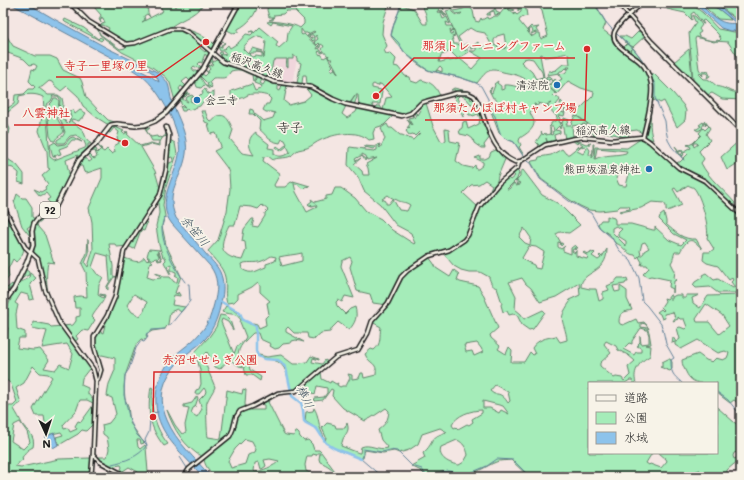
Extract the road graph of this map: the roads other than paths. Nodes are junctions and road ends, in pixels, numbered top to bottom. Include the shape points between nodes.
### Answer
1 (70, 3) edge
2 (238, 3) edge
3 (618, 3) edge
4 (642, 3) edge
5 (629, 15) junction
6 (212, 53) junction
7 (166, 127) dead end
8 (741, 130) edge
9 (643, 137) junction
10 (519, 162) junction
11 (3, 206) edge
12 (741, 215) edge
13 (31, 252) junction
14 (3, 304) edge
15 (96, 381) junction
16 (93, 454) junction
17 (91, 477) edge
18 (128, 477) edge
19 (184, 477) edge

1 - 6 street, 稲沢高久線 via 88,21 126,44 178,28
2 - 6 main road, 72
3 - 5 street
4 - 5 street
5 - 8 street via 652,42
5 - 9 street via 615,29 614,37 619,45 642,63 651,81 652,92
6 - 10 street, 稲沢高久線 via 223,62 274,82 308,86 341,102 398,115 409,114 430,100 468,93 478,102 497,147 510,159
6 - 13 main road, 72 via 203,69 162,116 142,125 116,124 108,127 78,162 54,206 34,223
7 - 15 street via 169,135 166,170 160,195 123,252 116,292 107,316 94,337 101,370
9 - 10 street, 稲沢高久線 via 612,140 583,137 571,139 542,146
9 - 12 street, 稲沢高久線 via 679,168 705,181
10 - 19 street via 519,166 499,183 479,207 464,240 449,250 429,256 401,277 388,303 372,321 358,350 336,357 296,391 278,393 240,411 230,436 189,468
11 - 13 street via 25,247
13 - 14 main road, 72 via 14,289
13 - 15 street via 38,259 44,290 59,322 91,366
15 - 16 street
16 - 17 street
16 - 18 street via 100,462

